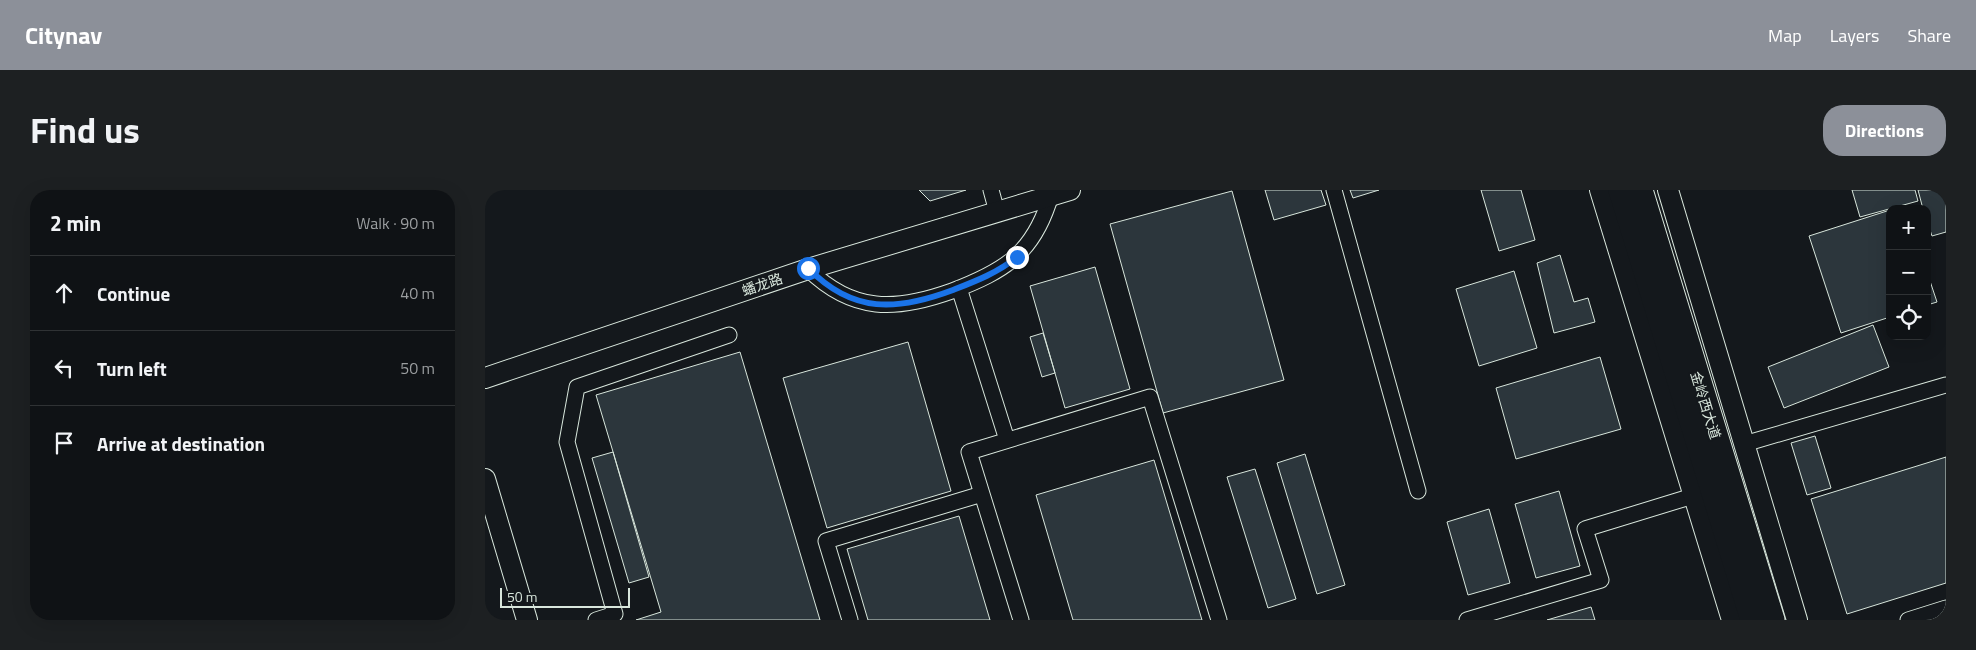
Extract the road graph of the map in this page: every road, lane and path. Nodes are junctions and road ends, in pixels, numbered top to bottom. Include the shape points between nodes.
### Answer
1 (991, 190) edge
2 (1070, 190) edge
3 (1334, 190) edge
4 (1600, 190) edge
5 (1621, 190) edge
6 (1640, 190) edge
7 (1668, 190) edge
8 (1051, 196) junction
9 (997, 212) junction
10 (808, 268) junction
11 (959, 288) junction
12 (729, 335) dead end
13 (485, 378) edge
14 (1946, 385) edge
15 (1007, 440) junction
16 (1744, 444) junction
17 (485, 479) edge
18 (1419, 491) dead end
19 (982, 494) junction
20 (1693, 496) junction
21 (1940, 613) edge
22 (527, 620) edge
23 (596, 620) edge
24 (850, 620) edge
25 (1021, 620) edge
26 (1219, 620) edge
27 (1467, 620) edge
28 (1731, 620) edge
29 (1753, 620) edge
30 (1772, 620) edge
31 (1797, 620) edge
32 (1908, 620) edge

1 - 9 street
2 - 8 street, 蟠龙路
3 - 18 street
4 - 20 street
5 - 29 main road, 金岭西大道
6 - 30 main road, 金岭西大道
7 - 16 street
8 - 9 street, 蟠龙路
8 - 11 street via 1039,229 1017,257 990,276
9 - 10 street, 蟠龙路
10 - 11 street via 844,296 873,305 919,302
10 - 13 street, 蟠龙路
11 - 15 street
12 - 23 street via 577,387 567,442 615,614
14 - 16 street
15 - 19 street via 969,452
15 - 26 street via 1150,397
16 - 31 street
17 - 22 street
19 - 24 street via 826,542
19 - 25 street
20 - 27 street via 1585,529 1601,580
20 - 28 street
21 - 32 street

